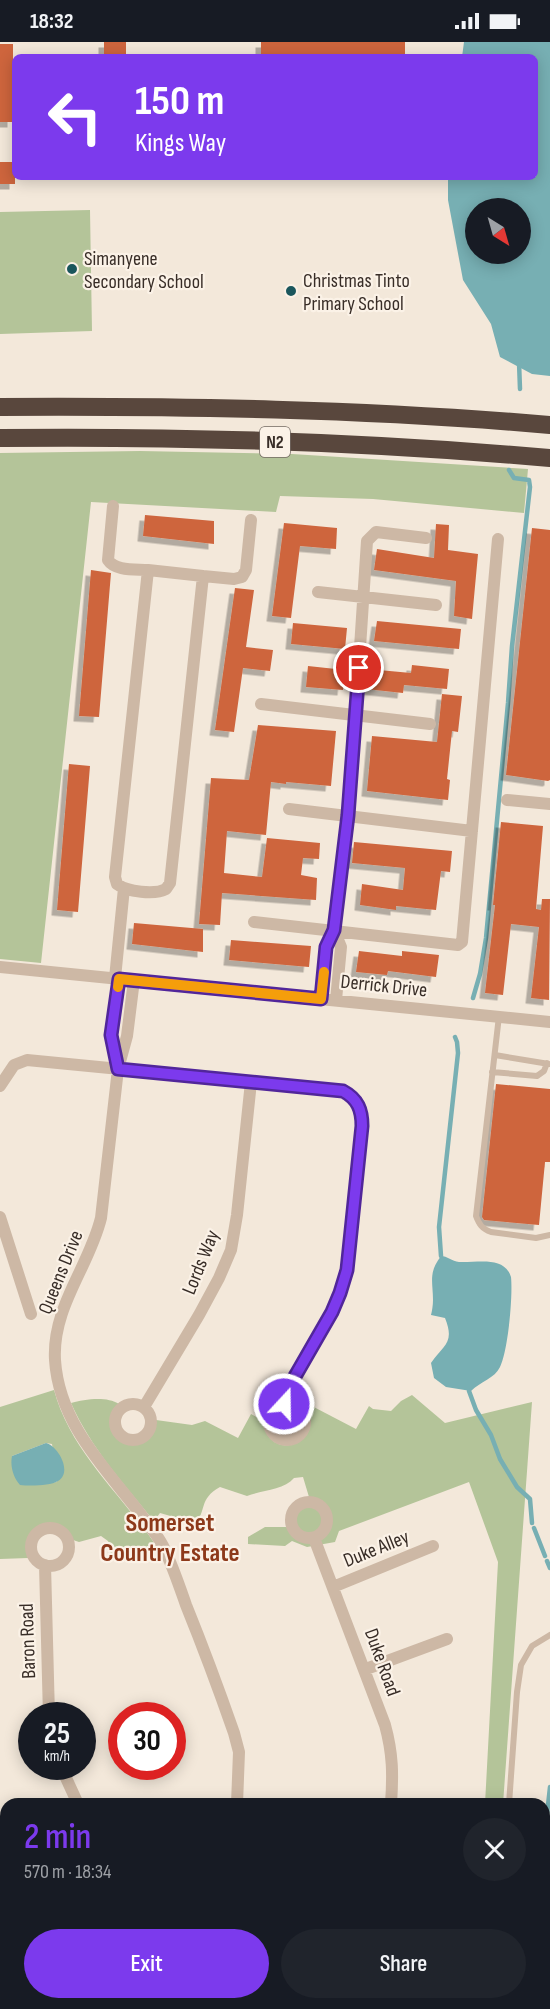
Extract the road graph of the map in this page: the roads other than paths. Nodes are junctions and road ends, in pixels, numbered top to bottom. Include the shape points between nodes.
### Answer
1 (0, 407) edge
2 (550, 425) edge
3 (0, 438) edge
4 (550, 458) edge
5 (113, 506) dead end
6 (251, 520) dead end
7 (426, 538) dead end
8 (498, 538) dead end
9 (148, 570) junction
10 (203, 576) junction
11 (318, 592) dead end
12 (362, 598) junction
13 (436, 605) dead end
14 (261, 704) dead end
15 (357, 716) junction
16 (430, 724) dead end
17 (507, 800) dead end
18 (550, 804) edge
19 (289, 809) dead end
20 (348, 815) junction
21 (472, 831) junction
22 (124, 888) junction
23 (254, 922) dead end
24 (334, 930) junction
25 (0, 967) edge
26 (117, 978) junction
27 (134, 980) junction
28 (321, 999) junction
29 (336, 1000) junction
30 (499, 1016) junction
31 (550, 1022) edge
32 (495, 1055) junction
33 (548, 1063) edge
34 (118, 1069) junction
35 (492, 1072) junction
36 (251, 1082) junction
37 (0, 1086) edge
38 (0, 1217) edge
39 (550, 1235) edge
40 (31, 1314) dead end
41 (284, 1404) dead end
42 (144, 1407) dead end
43 (314, 1538) dead end
44 (433, 1546) dead end
45 (45, 1565) dead end
46 (333, 1587) junction
47 (550, 1635) edge
48 (447, 1639) dead end
49 (366, 1669) junction
50 (49, 1702) edge
51 (67, 1780) edge
52 (75, 1798) edge
53 (237, 1798) edge
54 (391, 1798) edge
55 (509, 1798) edge

1 - 2 highway, N2 via 250,409
3 - 4 highway, N2 via 205,439 460,450
5 - 9 street via 107,556 110,564
6 - 10 street via 242,577
7 - 12 street via 376,532 369,536
8 - 21 street
9 - 10 street
9 - 22 street via 115,877
10 - 22 street via 170,883 162,892
11 - 12 street
12 - 13 street
12 - 15 street
14 - 15 street
15 - 16 street
15 - 20 street
17 - 18 street
19 - 20 street
20 - 21 street
20 - 24 street
21 - 24 street via 460,944
22 - 26 street, Queens Drive
23 - 24 street
24 - 28 street via 326,947
24 - 29 street via 341,947
25 - 26 street, Derrick Drive
26 - 27 street, Derrick Drive
26 - 34 street, Queens Drive via 111,1035
27 - 28 street, Derrick Drive
27 - 34 street, Queens Drive via 127,1036
28 - 29 street, Derrick Drive
29 - 30 street, Derrick Drive
30 - 31 street, Derrick Drive
30 - 32 lane
32 - 33 lane
32 - 35 lane
33 - 35 lane via 537,1076
34 - 36 street
34 - 37 street via 27,1060 14,1065
34 - 53 street, Queens Drive via 101,1218 61,1314 55,1360 61,1392 77,1432 153,1531 168,1558 234,1733 239,1761
35 - 39 lane via 478,1223 491,1232 536,1238
36 - 41 street via 343,1091 359,1106 362,1126 347,1270 332,1312 286,1392
36 - 42 street, Lords Way via 231,1250 199,1315
38 - 40 street
43 - 46 street, Duke Road
44 - 46 street, Duke Alley
45 - 50 street, Baron Road
46 - 49 street, Duke Road
47 - 55 lane via 532,1646 521,1665
48 - 49 street
49 - 54 street, Duke Road via 392,1751
51 - 52 street

